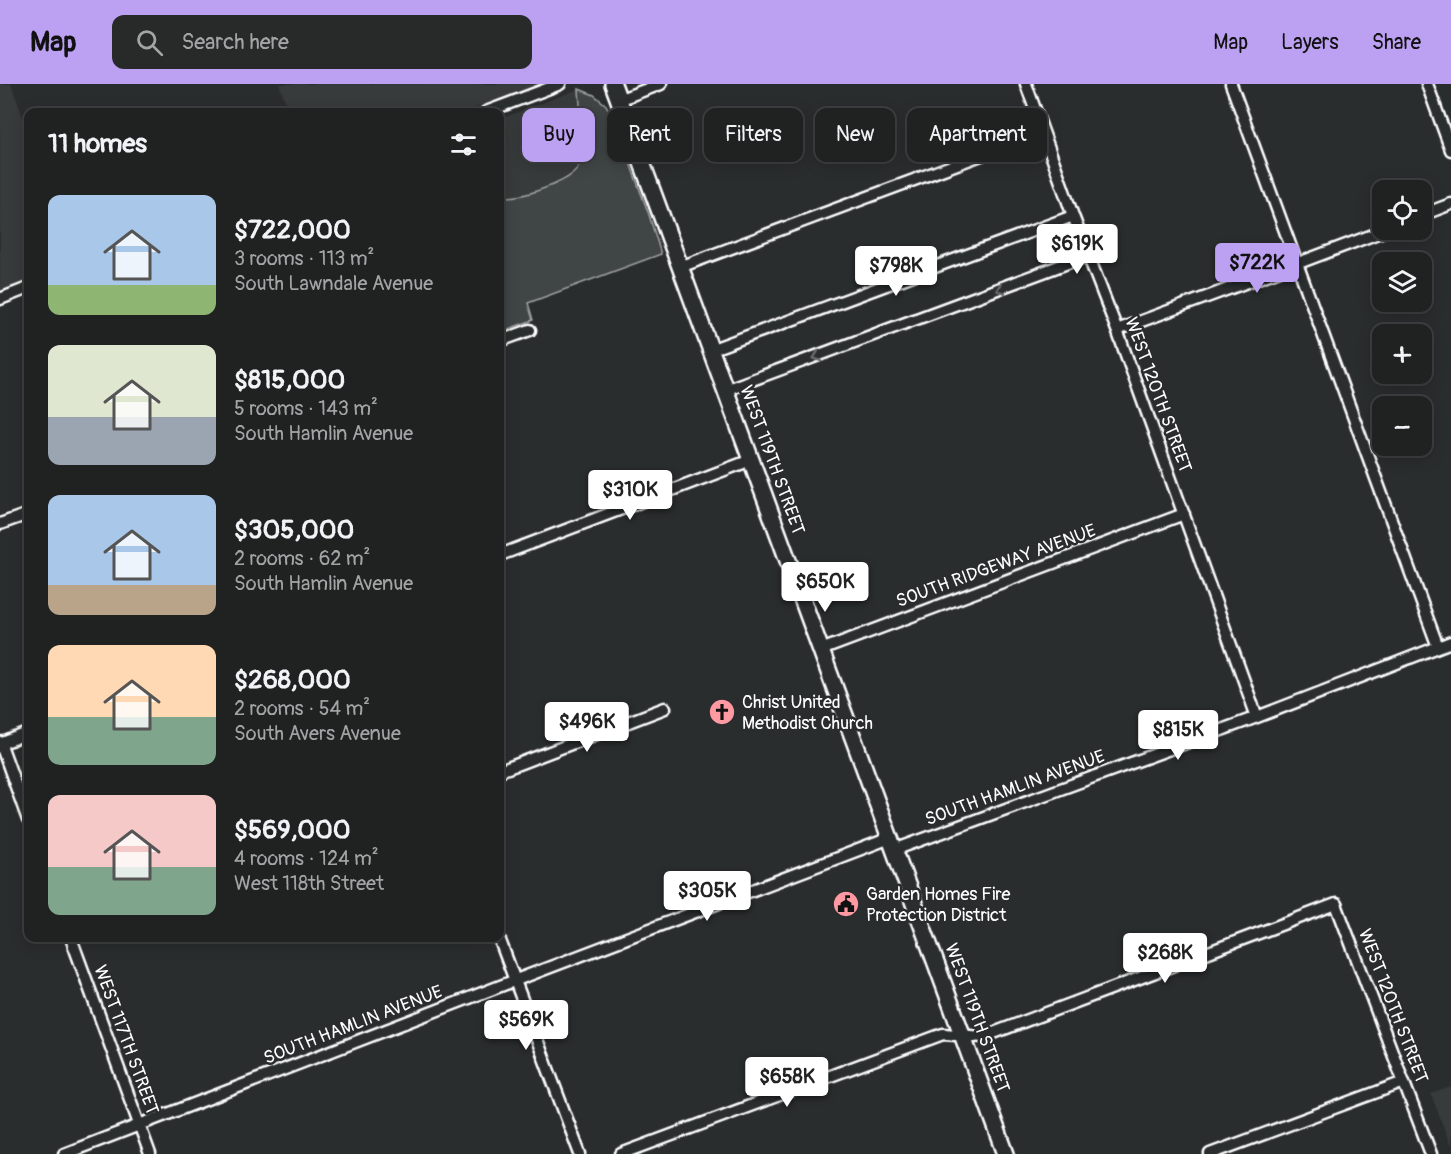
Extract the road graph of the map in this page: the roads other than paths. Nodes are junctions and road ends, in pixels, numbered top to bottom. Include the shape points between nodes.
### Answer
1 (560, 84) edge
2 (613, 84) edge
3 (661, 84) edge
4 (1026, 84) edge
5 (1231, 84) edge
6 (1427, 84) edge
7 (618, 100) junction
8 (497, 108) edge
9 (1034, 108) edge
10 (1047, 143) edge
11 (1451, 150) edge
12 (962, 162) edge
13 (1451, 204) edge
14 (1432, 211) edge
15 (1073, 216) junction
16 (1372, 235) edge
17 (1089, 255) junction
18 (1297, 264) junction
19 (680, 267) junction
20 (24, 289) edge
21 (0, 298) edge
22 (530, 330) dead end
23 (1117, 330) junction
24 (504, 340) edge
25 (710, 350) junction
26 (725, 390) junction
27 (751, 460) junction
28 (1184, 514) junction
29 (24, 515) edge
30 (0, 524) edge
31 (504, 553) edge
32 (1451, 642) edge
33 (1438, 647) junction
34 (821, 650) junction
35 (665, 708) dead end
36 (1257, 717) junction
37 (24, 735) edge
38 (0, 744) edge
39 (504, 769) edge
40 (24, 809) edge
41 (892, 844) junction
42 (72, 942) edge
43 (501, 942) edge
44 (515, 980) junction
45 (963, 1035) junction
46 (1404, 1082) junction
47 (140, 1125) junction
48 (64, 1154) edge
49 (150, 1154) edge
50 (580, 1154) edge
51 (621, 1154) edge
52 (1006, 1154) edge
53 (1210, 1154) edge
54 (1431, 1154) edge

1 - 8 street
2 - 7 street, WEST 119TH STREET
3 - 7 street
4 - 9 street, WEST 120TH STREET
5 - 18 street
6 - 11 street
7 - 19 street, WEST 119TH STREET
10 - 15 street, WEST 120TH STREET
12 - 19 street
13 - 14 street
15 - 17 street, WEST 120TH STREET
15 - 25 street
16 - 18 street
17 - 23 street, WEST 120TH STREET
17 -> 26 street
18 - 23 street
18 - 33 street
19 - 25 street, WEST 119TH STREET
20 - 21 street
22 - 24 street
23 - 28 street, WEST 120TH STREET
25 - 26 street, WEST 119TH STREET
26 - 27 street, WEST 119TH STREET
27 - 31 street
27 - 34 street, WEST 119TH STREET
28 - 34 street, SOUTH RIDGEWAY AVENUE
28 - 36 street, WEST 120TH STREET
29 - 30 street
32 - 33 street, SOUTH HAMLIN AVENUE
33 - 36 street, SOUTH HAMLIN AVENUE
34 - 41 street, WEST 119TH STREET
35 - 39 street
36 - 41 street, SOUTH HAMLIN AVENUE
37 - 38 street
38 - 40 street
41 - 44 street, SOUTH HAMLIN AVENUE
41 - 45 street, WEST 119TH STREET
42 - 47 street, WEST 117TH STREET
43 - 44 street
44 - 47 street, SOUTH HAMLIN AVENUE
44 - 50 street
45 - 46 street, WEST 120TH STREET via 983,1037 1336,904
45 - 51 street via 943,1034
45 - 52 street, WEST 119TH STREET
46 - 53 street
46 - 54 street, WEST 120TH STREET
47 - 48 street, SOUTH HAMLIN AVENUE
47 - 49 street, WEST 117TH STREET

